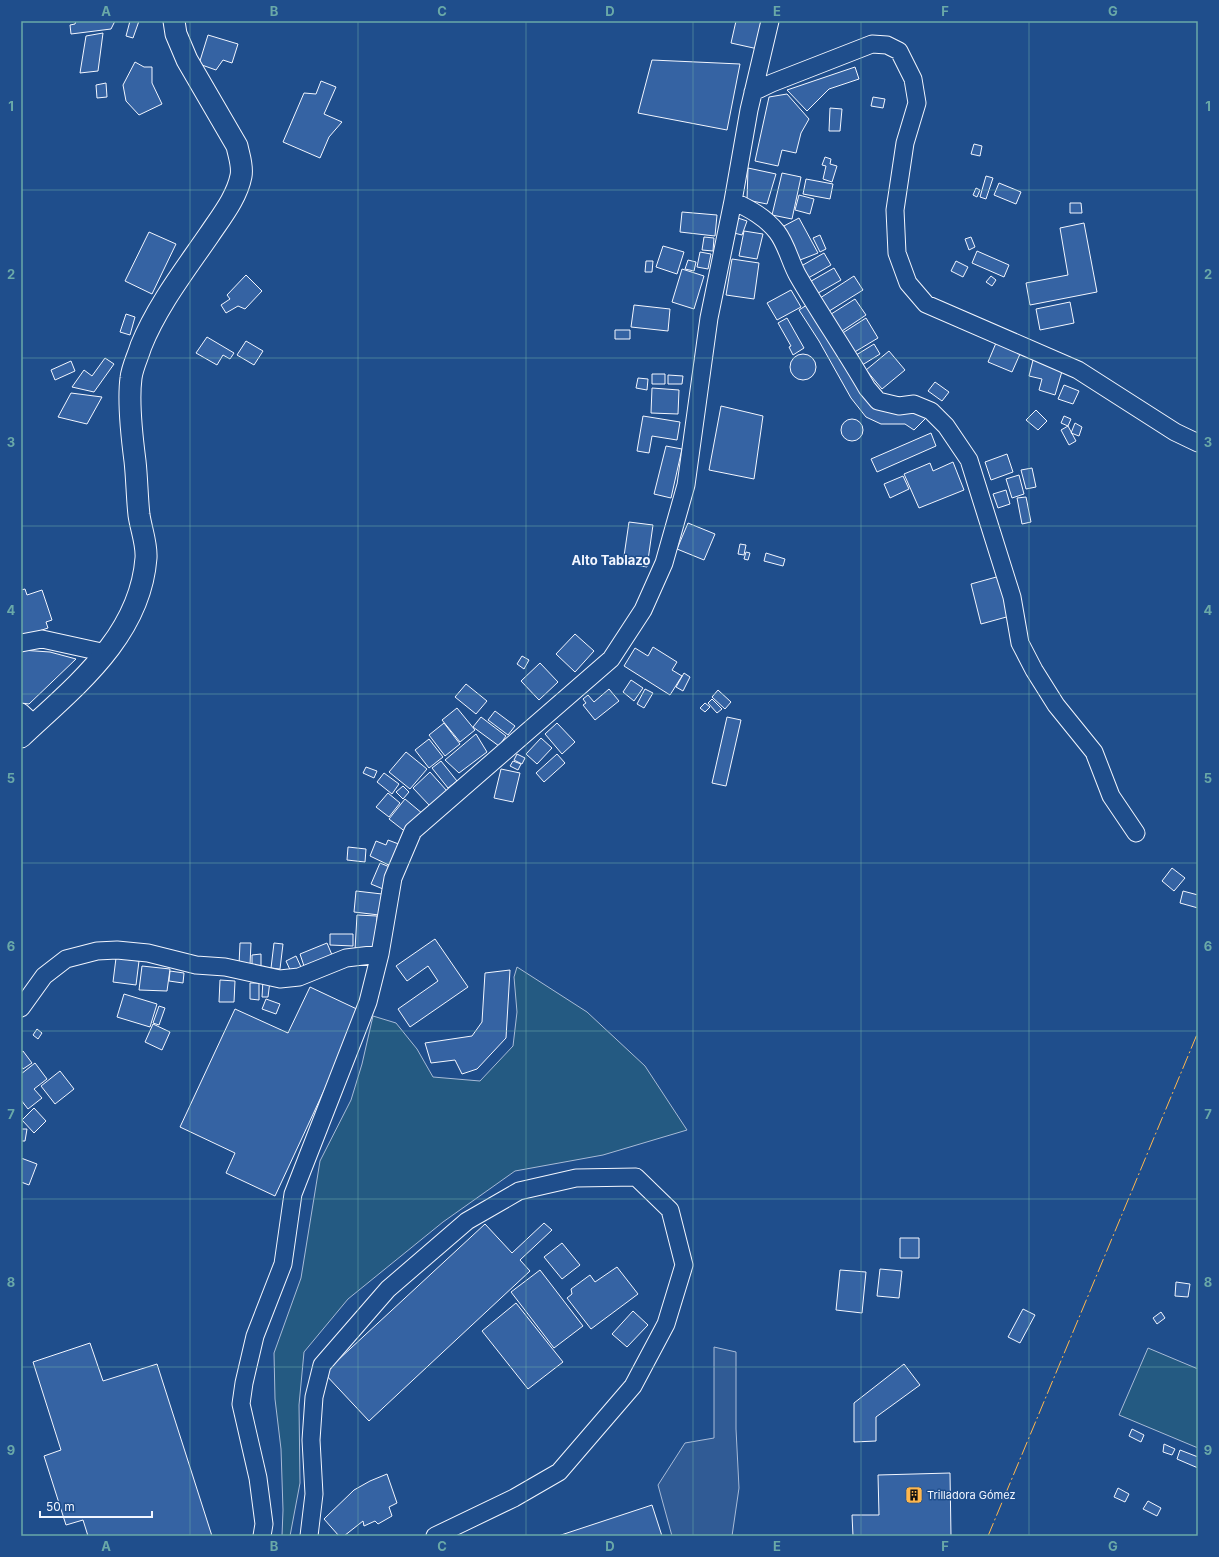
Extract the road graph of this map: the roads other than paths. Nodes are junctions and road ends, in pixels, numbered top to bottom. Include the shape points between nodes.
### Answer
1 (174, 21) edge
2 (770, 21) edge
3 (753, 92) junction
4 (733, 200) junction
5 (1198, 443) edge
6 (21, 643) edge
7 (106, 653) junction
8 (25, 724) edge
9 (1136, 833) dead end
10 (380, 954) junction
11 (21, 1008) edge
12 (262, 1536) edge
13 (308, 1536) edge
14 (435, 1536) edge

1 - 7 main road via 176,34 187,60 237,146 241,176 228,207 160,308 142,345 131,377 133,445 139,514 146,556 137,600 127,624
2 - 3 street
3 - 4 street
3 - 5 street via 872,44 887,45 899,51 913,79 917,103 905,143 895,210 897,253 908,283 926,304 1078,370 1175,432
4 - 9 street via 766,219 778,232 797,274 867,388 878,401 899,406 914,404 931,411 946,426 969,460 1012,597 1020,643 1056,705 1094,752 1111,796
4 - 10 street via 709,318 686,485 664,564 646,603 611,659 413,831 393,878
6 - 7 street via 42,638
7 - 8 main road via 81,680
10 - 11 street via 346,958 299,977 280,979 225,967 196,965 148,952 97,951 66,959 44,976
10 - 12 street via 368,1002 293,1194 283,1264 255,1336 244,1383 241,1404 258,1478 264,1524
13 - 14 street via 314,1494 311,1440 314,1397 322,1365 388,1289 467,1221 518,1191 576,1178 636,1177 670,1210 684,1265 666,1324 633,1386 559,1472 514,1498

